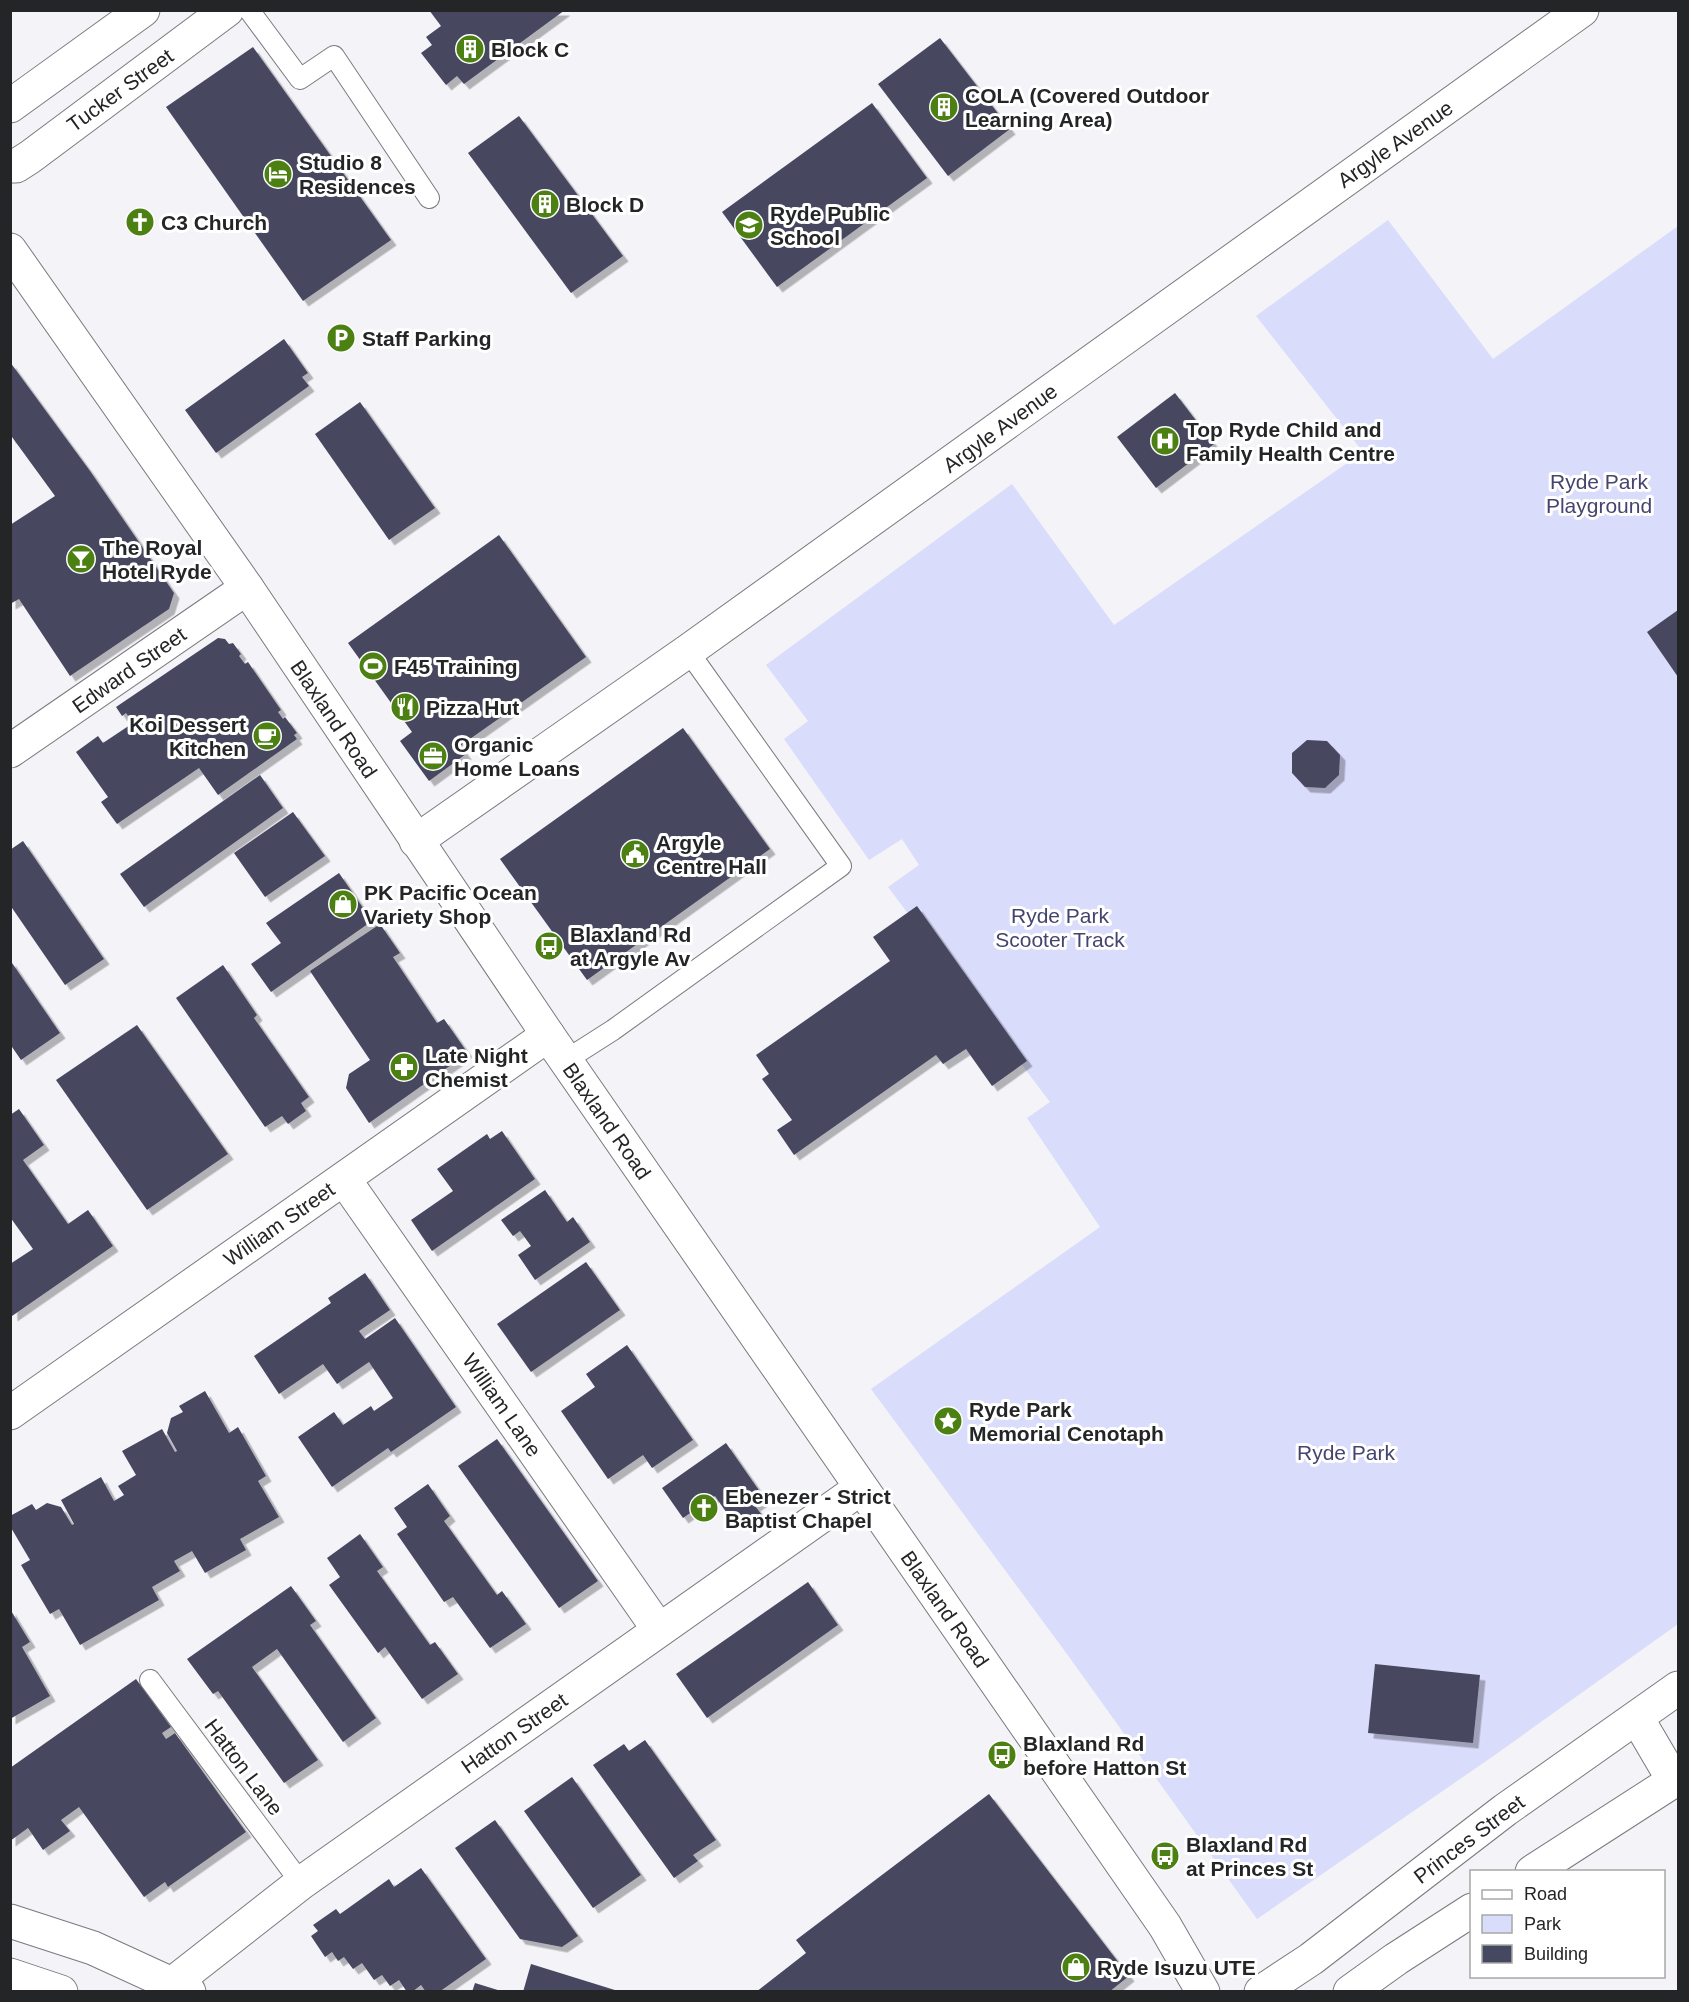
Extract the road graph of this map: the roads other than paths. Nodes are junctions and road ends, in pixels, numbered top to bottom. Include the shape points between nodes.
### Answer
1 (143, 10) edge
2 (227, 10) edge
3 (249, 10) edge
4 (1582, 10) edge
5 (10, 106) edge
6 (10, 166) edge
7 (429, 198) dead end
8 (10, 250) edge
9 (247, 588) junction
10 (688, 651) junction
11 (10, 751) edge
12 (416, 841) junction
13 (557, 1048) junction
14 (344, 1179) junction
15 (10, 1413) edge
16 (861, 1488) junction
17 (659, 1630) junction
18 (150, 1680) dead end
19 (1678, 1688) edge
20 (1637, 1718) junction
21 (1676, 1779) edge
22 (1535, 1870) edge
23 (301, 1883) junction
24 (1470, 1911) edge
25 (10, 1921) edge
26 (10, 1975) edge
27 (180, 1988) edge
28 (61, 1992) edge
29 (1203, 1992) edge
30 (1260, 1992) edge
31 (1350, 1992) edge

1 - 5 main road
2 - 6 main road, Tucker Street via 30,156
3 - 7 lane via 300,79 334,57
4 - 10 main road, Argyle Avenue
8 - 9 main road, Blaxland Road
9 - 11 main road, Edward Street
9 - 12 main road, Blaxland Road
10 - 12 main road, Argyle Avenue
10 - 13 lane via 842,866 613,1030
12 - 13 main road, Blaxland Road
13 - 14 main road, William Street
13 - 16 main road, Blaxland Road
14 - 15 main road, William Street
14 - 17 main road, William Lane
16 - 17 main road, Hatton Street
16 - 29 main road, Blaxland Road via 1166,1926
17 - 23 main road, Hatton Street
18 - 23 lane, Hatton Lane
19 - 20 main road, Princes Street
20 - 21 main road
20 - 30 main road, Princes Street via 1505,1810 1311,1959
21 - 22 main road
23 - 27 main road, Hatton Street
24 - 31 main road
25 - 27 main road via 93,1948
26 - 28 main road

